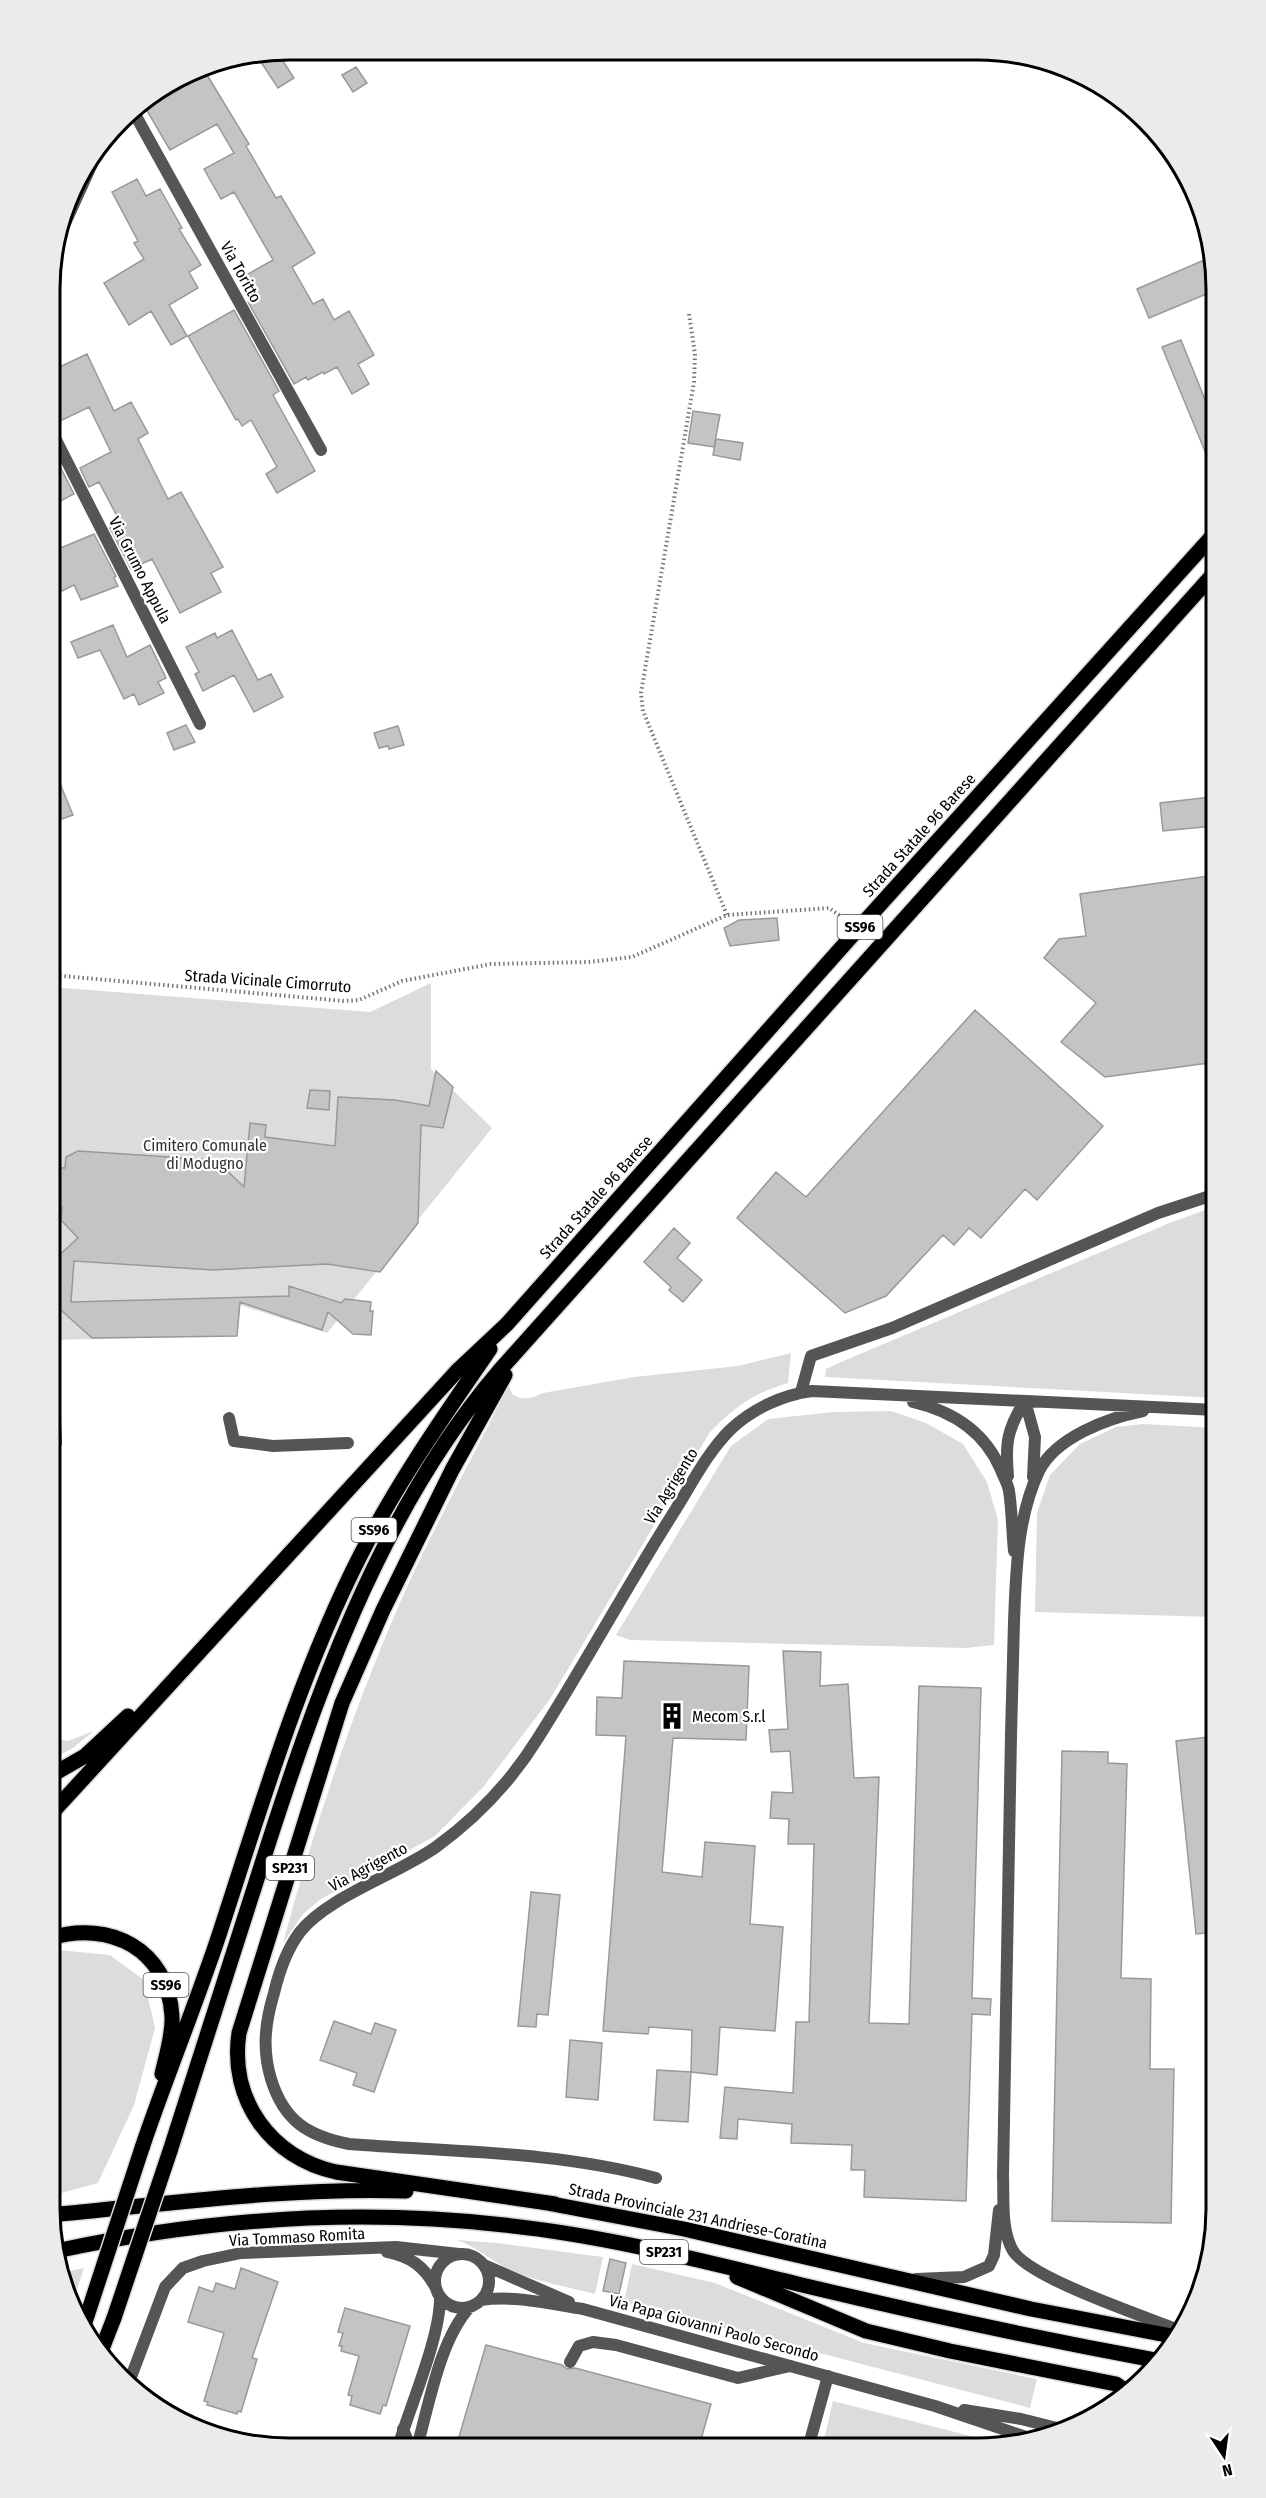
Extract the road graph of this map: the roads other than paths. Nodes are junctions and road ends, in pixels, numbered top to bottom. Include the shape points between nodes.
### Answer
1 (137, 118) edge
2 (60, 448) edge
3 (321, 450) dead end
4 (1206, 543) edge
5 (1206, 582) edge
6 (200, 724) dead end
7 (1206, 1197) edge
8 (507, 1324) junction
9 (529, 1340) junction
10 (801, 1392) junction
11 (879, 1395) junction
12 (1025, 1401) junction
13 (1161, 1407) junction
14 (1206, 1409) edge
15 (229, 1418) dead end
16 (348, 1443) dead end
17 (1009, 1489) junction
18 (1032, 1490) junction
19 (1016, 1567) junction
20 (218, 1632) junction
21 (60, 1771) edge
22 (60, 1804) edge
23 (60, 1936) edge
24 (151, 2121) junction
25 (1003, 2176) junction
26 (656, 2178) dead end
27 (168, 2204) junction
28 (555, 2204) junction
29 (60, 2214) edge
30 (60, 2223) edge
31 (377, 2249) junction
32 (63, 2250) edge
33 (459, 2254) junction
34 (698, 2260) junction
35 (484, 2265) junction
36 (899, 2280) junction
37 (438, 2292) junction
38 (482, 2300) junction
39 (470, 2307) junction
40 (583, 2309) junction
41 (87, 2316) edge
42 (1172, 2327) edge
43 (1168, 2335) edge
44 (104, 2344) edge
45 (1150, 2359) edge
46 (570, 2362) dead end
47 (790, 2366) junction
48 (132, 2375) edge
49 (828, 2376) junction
50 (1120, 2387) edge
51 (935, 2406) junction
52 (1050, 2426) edge
53 (403, 2429) junction
54 (1019, 2434) edge
55 (400, 2438) edge
56 (406, 2438) edge
57 (420, 2438) edge
58 (811, 2438) edge

1 - 3 street, Via Toritto
2 - 6 street, Via Grumo Appula
4 - 8 main road, Strada Statale 96 Barese / SS96
5 - 9 main road, SS96
7 - 10 street via 1158,1213 902,1324 811,1356
8 - 20 main road, SS96 via 457,1371
8 - 24 main road, SS96 via 432,1432 377,1523 343,1591 278,1756 194,2010
9 - 28 main road, SP231 via 452,1470 342,1703 239,2033 237,2057 245,2098 259,2123 281,2147 312,2166
9 - 44 main road, SS96, bridge via 473,1402 447,1439 397,1524 346,1628 295,1759
10 - 11 street
10 - 26 street, Via Agrigento via 748,1415 713,1450 537,1741 500,1789 435,1848 325,1909 301,1930 289,1949 266,2020 264,2046 268,2067 282,2104 292,2120 326,2140 502,2153 615,2167
11 - 12 street
11 - 17 street via 933,1406 958,1418 991,1452
12 - 13 street
12 - 17 street via 1008,1432 1005,1452
12 - 18 street via 1035,1437
13 - 14 street
13 - 18 street via 1102,1421 1078,1434 1053,1453 1040,1469
15 - 16 street via 234,1441 273,1446
17 - 19 street
18 - 19 street
19 - 25 street
20 - 21 main road via 92,1749
20 - 22 main road, SS96
23 - 24 main road, SS96 via 88,1932 117,1937 141,1951 163,1978 170,1996 172,2020
24 - 41 main road, SS96, bridge
25 - 36 street via 994,2255 989,2266 964,2277
25 - 42 street via 1007,2236 1020,2261 1066,2285
27 - 28 main road, Strada Provinciale 231 Andriese-Coratina / SP231 via 238,2195 350,2190 440,2193
27 - 29 main road
27 - 30 main road
28 - 36 main road, Strada Provinciale 231 Andriese-Coratina / SP231 via 684,2229
31 - 33 street, Via Tommaso Romita via 414,2248
31 - 37 street, Via Tommaso Romita via 421,2265
31 - 48 street, Via Tommaso Romita via 241,2253 183,2268 165,2287
32 - 34 main road, SP231 via 159,2232 280,2218 381,2216 554,2231
33 - 35 street via 477,2258
33 - 37 street via 443,2262 435,2278
34 - 45 main road, SP231 via 908,2310
34 - 50 main road via 866,2331
35 - 38 street via 489,2283
35 - 40 street
36 - 43 main road, Strada Provinciale 231 Andriese-Coratina / SP231
37 - 39 street via 453,2306
37 - 53 street via 440,2306 432,2341
38 - 39 street
38 - 40 street, Via Papa Giovanni Paolo Secondo via 541,2302
39 - 57 street via 446,2344
40 - 47 street, Via Papa Giovanni Paolo Secondo
46 - 47 street via 579,2346 592,2342 738,2378
47 - 49 street, Via Papa Giovanni Paolo Secondo
49 - 51 street, Via Papa Giovanni Paolo Secondo
49 - 58 street
51 - 52 street
51 - 54 street
53 - 55 street
53 - 56 street

